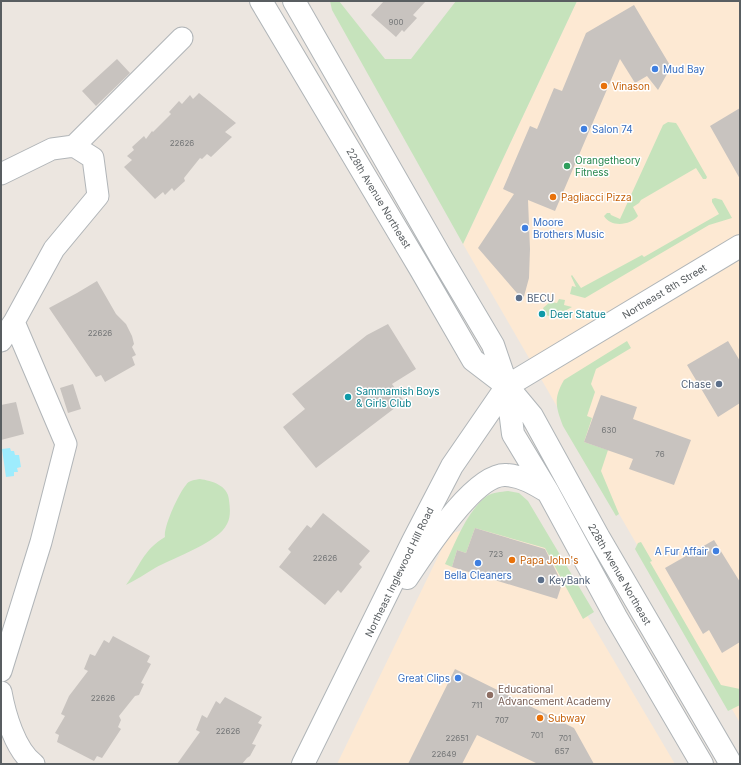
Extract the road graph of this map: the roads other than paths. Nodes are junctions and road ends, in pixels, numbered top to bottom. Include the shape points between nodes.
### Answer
1 (261, 1) edge
2 (294, 1) edge
3 (182, 38) dead end
4 (74, 146) junction
5 (1, 174) edge
6 (740, 246) edge
7 (14, 322) junction
8 (1, 341) edge
9 (506, 386) junction
10 (548, 492) junction
11 (369, 631) junction
12 (1, 671) edge
13 (1, 692) edge
14 (715, 762) edge
15 (34, 764) edge
16 (303, 764) edge

1 - 9 main road, 228th Avenue Northeast via 473,360
2 - 9 main road, 228th Avenue Northeast via 493,345
3 - 4 street
4 - 5 street via 52,149
4 - 7 street via 93,158 98,196 54,249
6 - 9 main road, Northeast 8th Street
7 - 8 street
7 - 12 street via 66,444 41,542
9 - 10 main road, 228th Avenue Northeast via 513,434
9 - 11 main road, Northeast Inglewood Hill Road via 452,466
9 - 14 main road, 228th Avenue Northeast via 532,416 598,536
10 - 11 main road via 528,480 505,474 484,483 444,524
10 - 14 main road, 228th Avenue Northeast via 638,655 658,673 701,736 710,744
11 - 16 main road, Northeast Inglewood Hill Road
13 - 15 street via 13,736

